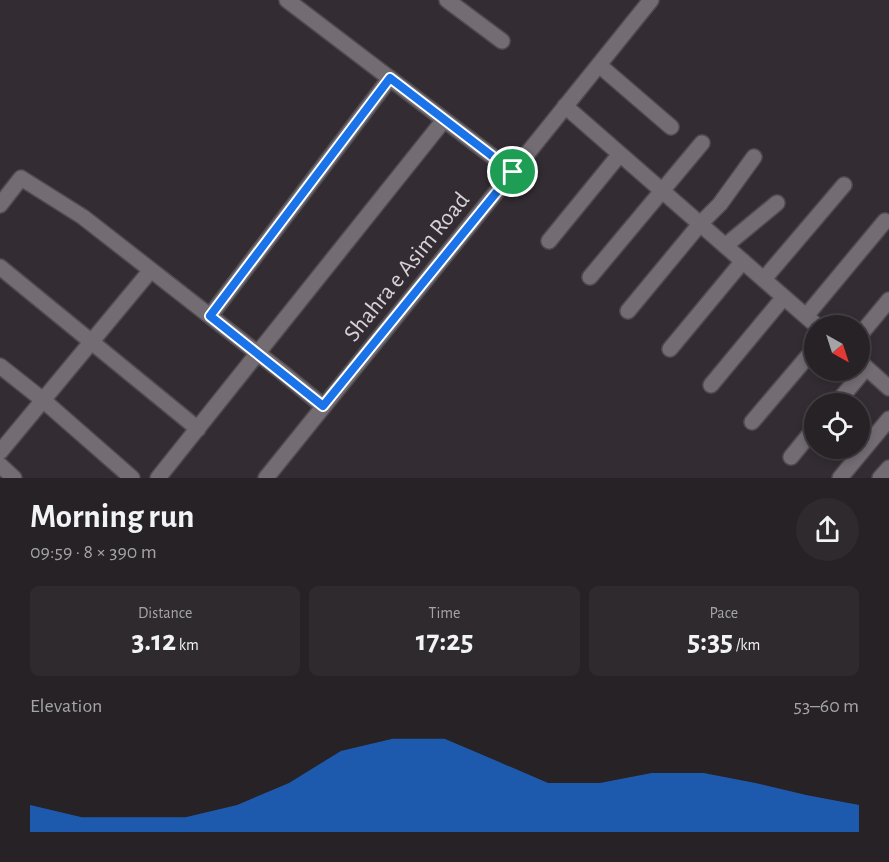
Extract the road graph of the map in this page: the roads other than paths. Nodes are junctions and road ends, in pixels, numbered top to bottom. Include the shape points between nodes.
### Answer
1 (287, 0) edge
2 (447, 0) edge
3 (651, 0) edge
4 (502, 42) dead end
5 (599, 65) junction
6 (390, 78) junction
7 (565, 106) junction
8 (444, 120) junction
9 (671, 128) dead end
10 (702, 142) dead end
11 (620, 154) junction
12 (754, 157) dead end
13 (513, 172) junction
14 (844, 184) dead end
15 (662, 190) junction
16 (777, 203) dead end
17 (0, 205) edge
18 (885, 221) dead end
19 (700, 224) junction
20 (549, 241) dead end
21 (725, 246) junction
22 (743, 261) junction
23 (0, 267) edge
24 (151, 270) junction
25 (590, 277) dead end
26 (764, 279) junction
27 (784, 297) junction
28 (889, 300) edge
29 (628, 311) dead end
30 (804, 315) edge
31 (815, 315) edge
32 (210, 316) junction
33 (870, 323) edge
34 (93, 341) junction
35 (670, 349) dead end
36 (258, 354) junction
37 (804, 361) edge
38 (0, 366) edge
39 (870, 371) edge
40 (711, 385) dead end
41 (889, 388) edge
42 (43, 400) junction
43 (323, 406) junction
44 (889, 419) edge
45 (752, 422) dead end
46 (198, 429) junction
47 (804, 441) edge
48 (0, 452) edge
49 (791, 457) dead end
50 (0, 465) edge
51 (889, 468) edge
52 (14, 478) edge
53 (132, 478) edge
54 (158, 478) edge
55 (266, 478) edge
56 (840, 478) edge
57 (880, 478) edge

1 - 6 street
2 - 4 street
3 - 5 street, Shahra e Asim Road
5 - 7 street, Shahra e Asim Road
5 - 9 street
6 - 8 street
6 - 32 street
7 - 11 street
7 - 13 street, Shahra e Asim Road
8 - 13 street
8 - 36 street
10 - 15 street
11 - 15 street
11 - 20 street
12 - 19 street via 720,204
13 - 43 street, Shahra e Asim Road
14 - 26 street
15 - 19 street
15 - 25 street
16 - 21 street
17 - 24 street via 21,178 83,217
18 - 31 street
19 - 21 street
19 - 29 street
21 - 22 street
22 - 26 street
22 - 35 street
23 - 34 street
24 - 32 street
24 - 34 street
26 - 27 street
27 - 30 street
27 - 40 street
28 - 33 street
32 - 36 street
34 - 42 street
34 - 46 street
36 - 43 street
36 - 46 street
37 - 45 street
38 - 42 street
39 - 41 street
42 - 48 street
42 - 53 street
43 - 55 street, Shahra e Asim Road
44 - 56 street
46 - 54 street
47 - 49 street
50 - 52 street
51 - 57 street

